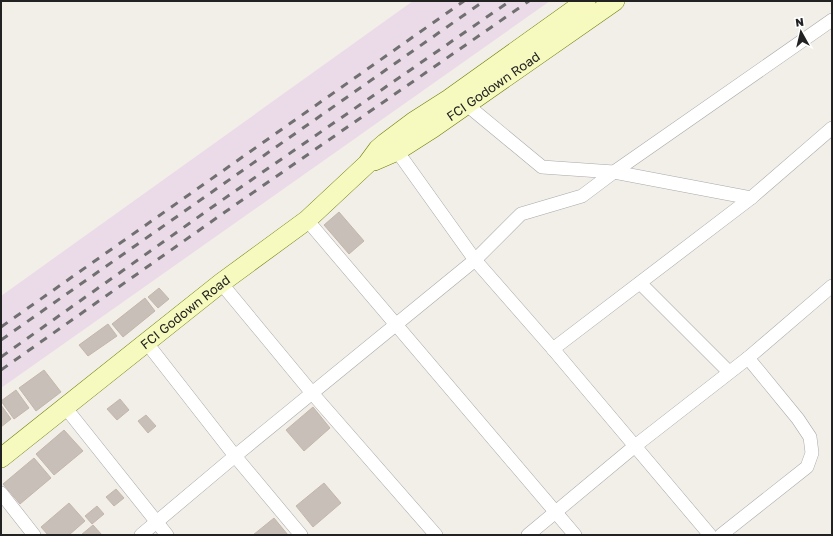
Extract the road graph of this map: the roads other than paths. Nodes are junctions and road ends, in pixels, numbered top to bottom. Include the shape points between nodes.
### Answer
1 (586, 1) edge
2 (615, 1) edge
3 (832, 20) edge
4 (467, 105) junction
5 (832, 128) edge
6 (397, 150) junction
7 (367, 164) junction
8 (614, 172) junction
9 (751, 198) junction
10 (307, 220) junction
11 (475, 260) junction
12 (640, 283) junction
13 (221, 284) junction
14 (832, 286) edge
15 (396, 325) junction
16 (146, 342) junction
17 (553, 349) junction
18 (748, 358) junction
19 (729, 372) junction
20 (312, 394) junction
21 (65, 407) junction
22 (635, 446) junction
23 (235, 456) junction
24 (1, 458) edge
25 (1, 493) edge
26 (556, 512) junction
27 (156, 522) junction
28 (34, 535) edge
29 (141, 535) edge
30 (167, 535) edge
31 (301, 535) edge
32 (436, 535) edge
33 (528, 535) edge
34 (575, 535) edge
35 (710, 535) edge
36 (721, 535) edge

1 - 7 street, FCI Godown Road via 449,99 412,122 378,149
2 - 4 street, FCI Godown Road
3 - 8 street
4 - 6 street, FCI Godown Road
4 - 8 street via 542,166
5 - 9 street
6 - 7 street, FCI Godown Road
6 - 11 street
7 - 10 street, FCI Godown Road
8 - 9 street
8 - 11 street via 582,196 521,214
9 - 12 street
10 - 13 street, FCI Godown Road
10 - 15 street
11 - 15 street
11 - 17 street
12 - 17 street
12 - 19 street
13 - 16 street, FCI Godown Road
13 - 20 street
14 - 18 street
15 - 20 street
15 - 26 street
16 - 21 street, FCI Godown Road
16 - 23 street
17 - 22 street
18 - 19 street
18 - 36 street via 810,437 812,454 807,467
19 - 22 street
20 - 23 street
20 - 32 street
21 - 24 street, FCI Godown Road
21 - 27 street
22 - 26 street
22 - 35 street
23 - 27 street
23 - 31 street
25 - 28 street
26 - 33 street
26 - 34 street
27 - 29 street
27 - 30 street

